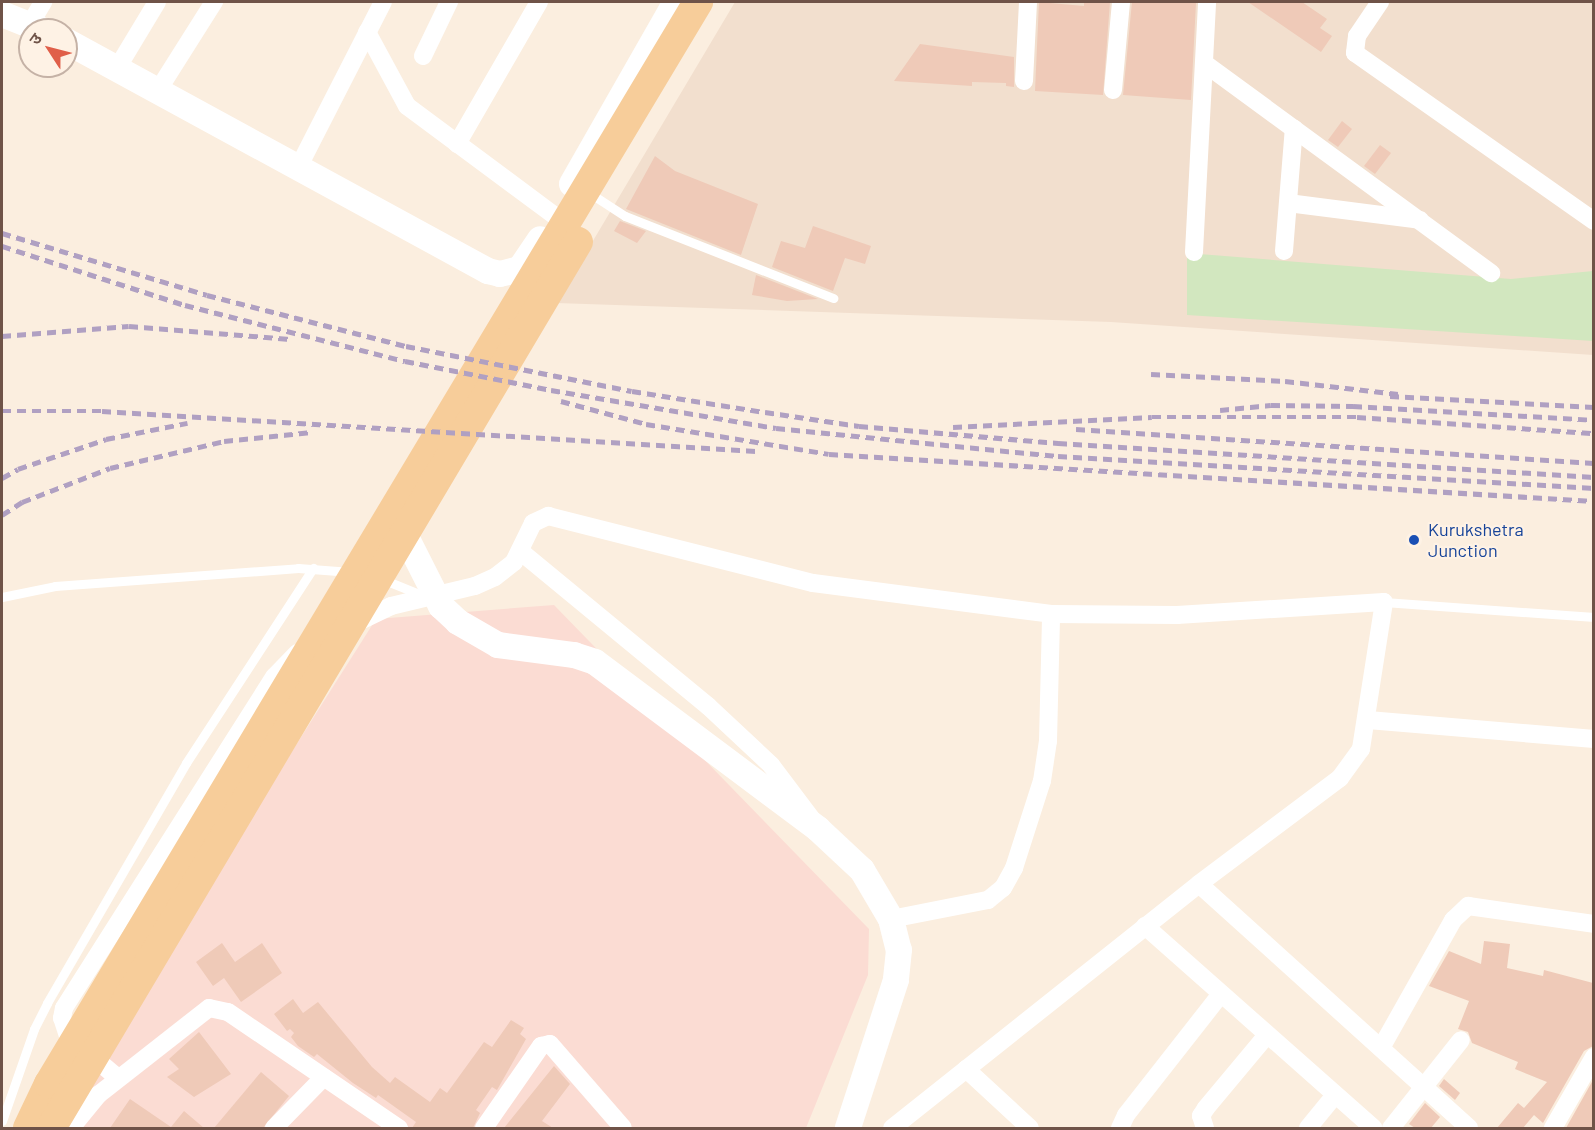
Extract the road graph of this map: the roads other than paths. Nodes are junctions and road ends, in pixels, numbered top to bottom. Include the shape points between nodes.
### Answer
1 (43, 2) edge
2 (157, 2) edge
3 (214, 2) edge
4 (383, 2) edge
5 (449, 2) edge
6 (539, 2) edge
7 (676, 2) edge
8 (698, 2) edge
9 (720, 2) edge
10 (1028, 2) edge
11 (1121, 2) edge
12 (1207, 2) edge
13 (1380, 2) edge
14 (2, 14) edge
15 (39, 18) edge
16 (18, 20) edge
17 (367, 32) junction
18 (78, 48) edge
19 (423, 56) dead end
20 (1204, 63) junction
21 (116, 69) junction
22 (1024, 81) dead end
23 (1113, 90) dead end
24 (157, 92) junction
25 (1294, 128) junction
26 (457, 144) junction
27 (298, 168) junction
28 (573, 183) junction
29 (1288, 203) junction
30 (554, 215) junction
31 (1423, 220) junction
32 (1593, 221) edge
33 (1284, 251) dead end
34 (1194, 252) dead end
35 (1491, 273) dead end
36 (833, 298) dead end
37 (405, 535) junction
38 (520, 551) junction
39 (313, 568) junction
40 (2, 597) edge
41 (426, 597) junction
42 (1384, 602) junction
43 (1051, 614) junction
44 (1593, 617) edge
45 (1368, 720) junction
46 (1593, 739) edge
47 (818, 830) junction
48 (1199, 884) junction
49 (891, 919) junction
50 (1593, 924) edge
51 (1145, 926) junction
52 (1221, 994) junction
53 (1267, 1035) junction
54 (1461, 1040) dead end
55 (1381, 1048) junction
56 (1593, 1057) edge
57 (966, 1069) junction
58 (324, 1077) junction
59 (118, 1078) junction
60 (1422, 1089) junction
61 (1335, 1095) junction
62 (58, 1111) edge
63 (9, 1118) edge
64 (274, 1128) edge
65 (399, 1128) edge
66 (484, 1128) edge
67 (623, 1128) edge
68 (848, 1128) edge
69 (892, 1128) edge
70 (1030, 1128) edge
71 (1120, 1128) edge
72 (1205, 1128) edge
73 (1308, 1128) edge
74 (1373, 1128) edge
75 (1391, 1128) edge
76 (1470, 1128) edge
77 (1553, 1128) edge

1 - 15 street
2 - 21 street
3 - 24 street
4 - 17 street
5 - 19 street
6 - 26 street
7 - 28 main road
8 - 62 main road
9 - 37 main road
10 - 22 street
11 - 23 street
12 - 20 street
13 - 32 street via 1357,36 1355,53
14 - 16 main road
17 - 26 street via 406,106
17 - 27 street
18 - 21 main road
20 - 25 street
20 - 34 street
21 - 24 main road
24 - 27 main road
25 - 29 street
25 - 31 street
26 - 30 street
27 - 30 main road via 500,274 520,269
28 - 30 main road
28 - 36 lane via 625,216
29 - 31 street
29 - 33 street
31 - 35 street
37 - 47 main road via 441,606 468,629 498,645 574,655 595,662
37 - 62 main road
38 - 41 street via 495,577
38 - 43 street via 534,523 548,516 813,583
38 - 47 street via 708,706 771,765
39 - 40 lane via 55,586
39 - 41 lane via 366,574
39 - 63 lane via 186,763 89,929 34,1029
41 - 59 street via 391,606 363,619 285,663 141,884 62,1018 68,1036
42 - 43 street via 1177,615
42 - 44 lane
42 - 45 street
43 - 49 street via 1048,741 1042,781 1014,868 1003,888 988,900
45 - 46 street
45 - 48 street via 1361,749 1340,777
47 - 49 main road via 862,870
48 - 51 street
48 - 55 street
49 - 68 main road via 899,950 896,980
50 - 55 street via 1468,906 1453,920
51 - 52 street
51 - 57 street
52 - 53 street
52 - 71 street via 1126,1115
53 - 61 street
53 - 72 street via 1206,1108 1201,1123
54 - 60 street
55 - 60 street
56 - 77 street
57 - 69 street
57 - 70 street
58 - 59 street via 228,1012 209,1008
58 - 64 street
58 - 65 street
59 - 62 street via 87,1105
60 - 75 street
60 - 76 street
61 - 73 street
61 - 74 street
62 - 63 main road
66 - 67 street via 541,1046 550,1044

